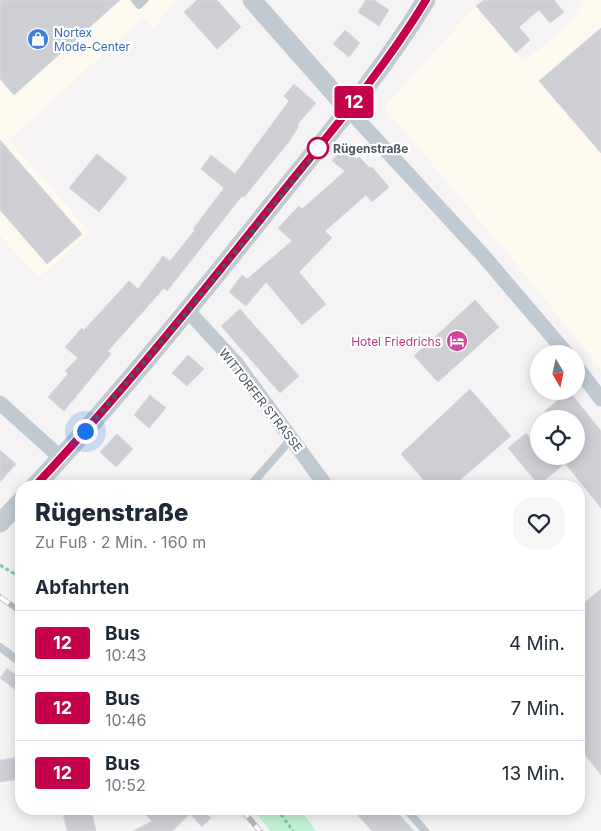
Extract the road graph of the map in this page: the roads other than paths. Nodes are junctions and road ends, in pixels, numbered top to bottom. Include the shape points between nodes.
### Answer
1 (135, 0) edge
2 (144, 0) edge
3 (252, 0) edge
4 (426, 0) edge
5 (348, 109) junction
6 (188, 311) junction
7 (559, 345) edge
8 (585, 378) edge
9 (601, 399) edge
10 (0, 403) edge
11 (292, 438) junction
12 (61, 458) junction
13 (41, 480) edge
14 (255, 480) edge
15 (322, 480) edge
16 (15, 508) edge
17 (0, 524) edge
18 (0, 648) edge
19 (15, 659) edge
20 (411, 815) edge
21 (425, 831) edge

1 - 2 lane via 139,4
3 - 5 street
4 - 5 street via 402,40
5 - 6 street
5 - 7 street via 481,253
6 - 11 street, WITTORFER STRASSE via 236,363
6 - 12 street
8 - 9 street
10 - 12 street
11 - 14 lane
11 - 15 street, WITTORFER STRASSE
12 - 13 street
16 - 17 street
18 - 19 lane
20 - 21 lane

